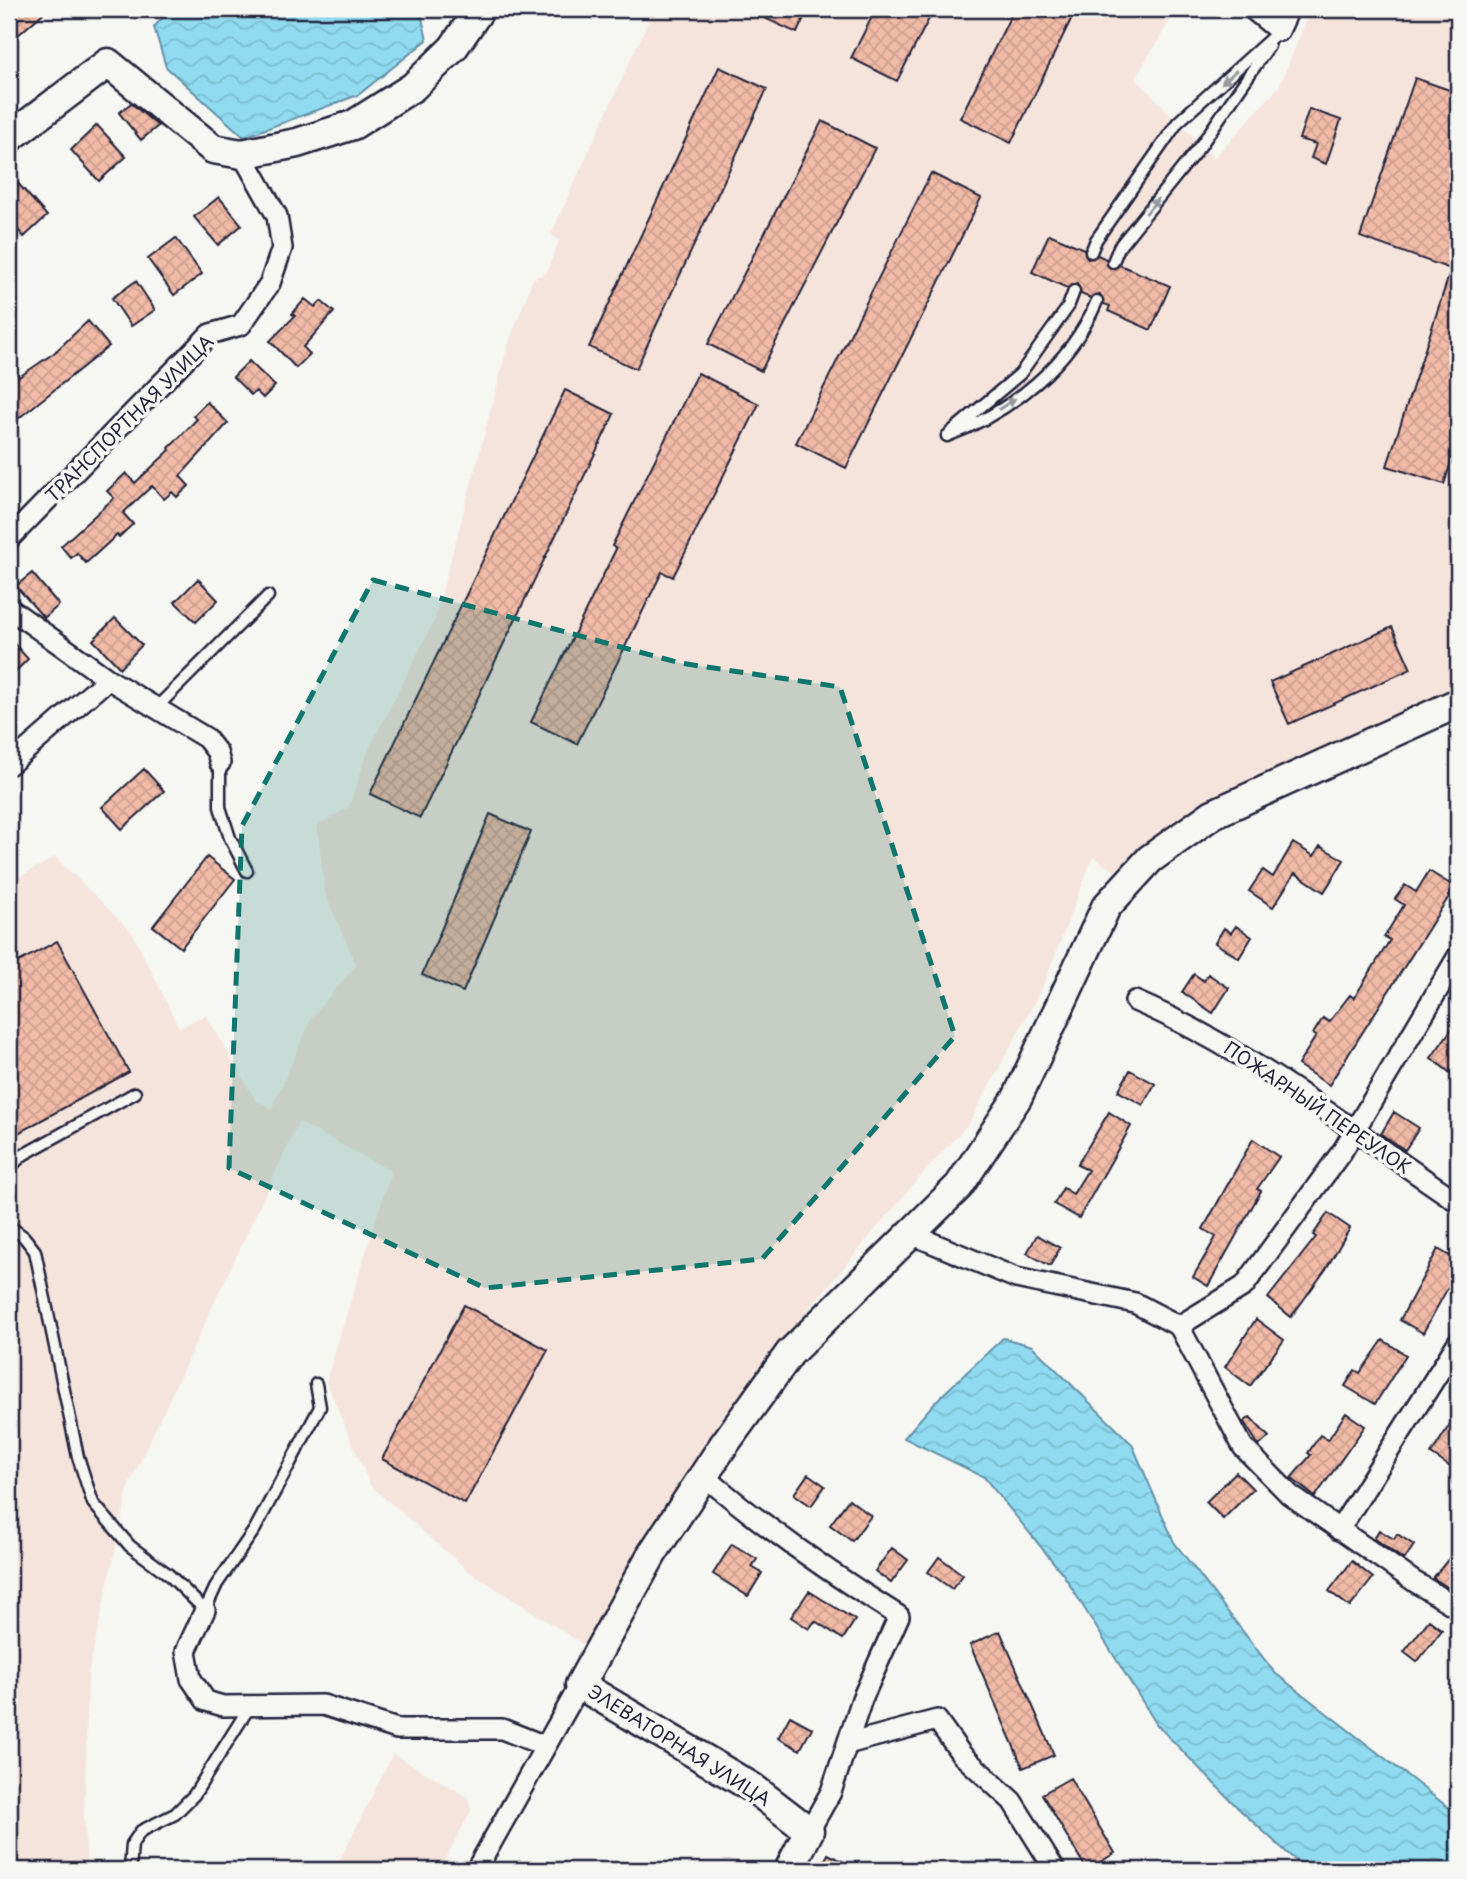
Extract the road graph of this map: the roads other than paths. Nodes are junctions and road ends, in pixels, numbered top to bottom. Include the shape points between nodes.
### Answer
1 (480, 9) edge
2 (1252, 9) edge
3 (1289, 9) edge
4 (1279, 31) junction
5 (9, 138) edge
6 (242, 154) junction
7 (1091, 252) dead end
8 (1113, 262) dead end
9 (1074, 291) dead end
10 (1097, 301) dead end
11 (9, 538) edge
12 (268, 596) dead end
13 (9, 608) edge
14 (108, 679) junction
15 (1458, 703) edge
16 (156, 708) junction
17 (220, 763) joint
18 (9, 765) edge
19 (247, 871) dead end
20 (1458, 956) edge
21 (1135, 1001) dead end
22 (135, 1093) dead end
23 (1354, 1132) junction
24 (9, 1168) edge
25 (1458, 1202) edge
26 (9, 1226) edge
27 (911, 1234) junction
28 (1180, 1326) junction
29 (1458, 1342) edge
30 (316, 1384) dead end
31 (703, 1475) junction
32 (1339, 1530) junction
33 (1458, 1608) edge
34 (205, 1610) junction
35 (580, 1685) junction
36 (250, 1706) junction
37 (847, 1744) junction
38 (545, 1746) junction
39 (809, 1831) junction
40 (130, 1870) edge
41 (475, 1870) edge
42 (789, 1870) edge
43 (1055, 1870) edge

1 - 6 street via 453,48 413,87 353,125
2 - 4 street
3 - 4 street
4 -> 7 lane via 1178,122
8 -> 4 lane via 1119,247 1201,145
5 - 6 street via 108,63 213,149
6 - 11 street, ТРАНСПОРТНАЯ УЛИЦА via 277,216 282,248 270,283 241,325 210,334
9 -> 10 lane via 1068,307 1020,374 947,436 986,418 1036,384 1057,364 1090,319
12 - 16 lane
13 - 14 street
14 - 16 street
14 - 18 street
15 - 27 street via 1213,814 1150,859 1106,907 1017,1098 959,1186
16 - 17 street via 206,738
17 - 19 lane via 220,807
20 - 23 street
21 - 23 street, ПОЖАРНЫЙ ПЕРЕУЛОК via 1192,1026 1287,1083
22 - 24 lane via 23,1155
23 - 25 street, ПОЖАРНЫЙ ПЕРЕУЛОК
23 - 28 street via 1244,1286
26 - 34 lane via 35,1251 78,1457 93,1503 130,1546
27 - 28 street via 1016,1278 1135,1303
27 - 31 street via 790,1353
28 - 32 street via 1243,1447 1290,1495
29 - 32 street
30 - 34 lane via 320,1407 255,1529
31 - 35 street via 652,1554
31 - 37 street via 827,1572 899,1616
32 - 33 street
34 - 36 street via 186,1651 191,1679 206,1701
35 - 38 street
35 - 39 street, ЭЛЕВАТОРНАЯ УЛИЦА via 752,1788
36 - 38 street via 323,1705 397,1729 502,1729
36 - 40 lane via 194,1795 175,1814 141,1831 132,1844
37 - 39 street via 831,1792
37 - 43 street via 937,1720 962,1755 1012,1801
38 - 41 street
39 - 42 street

